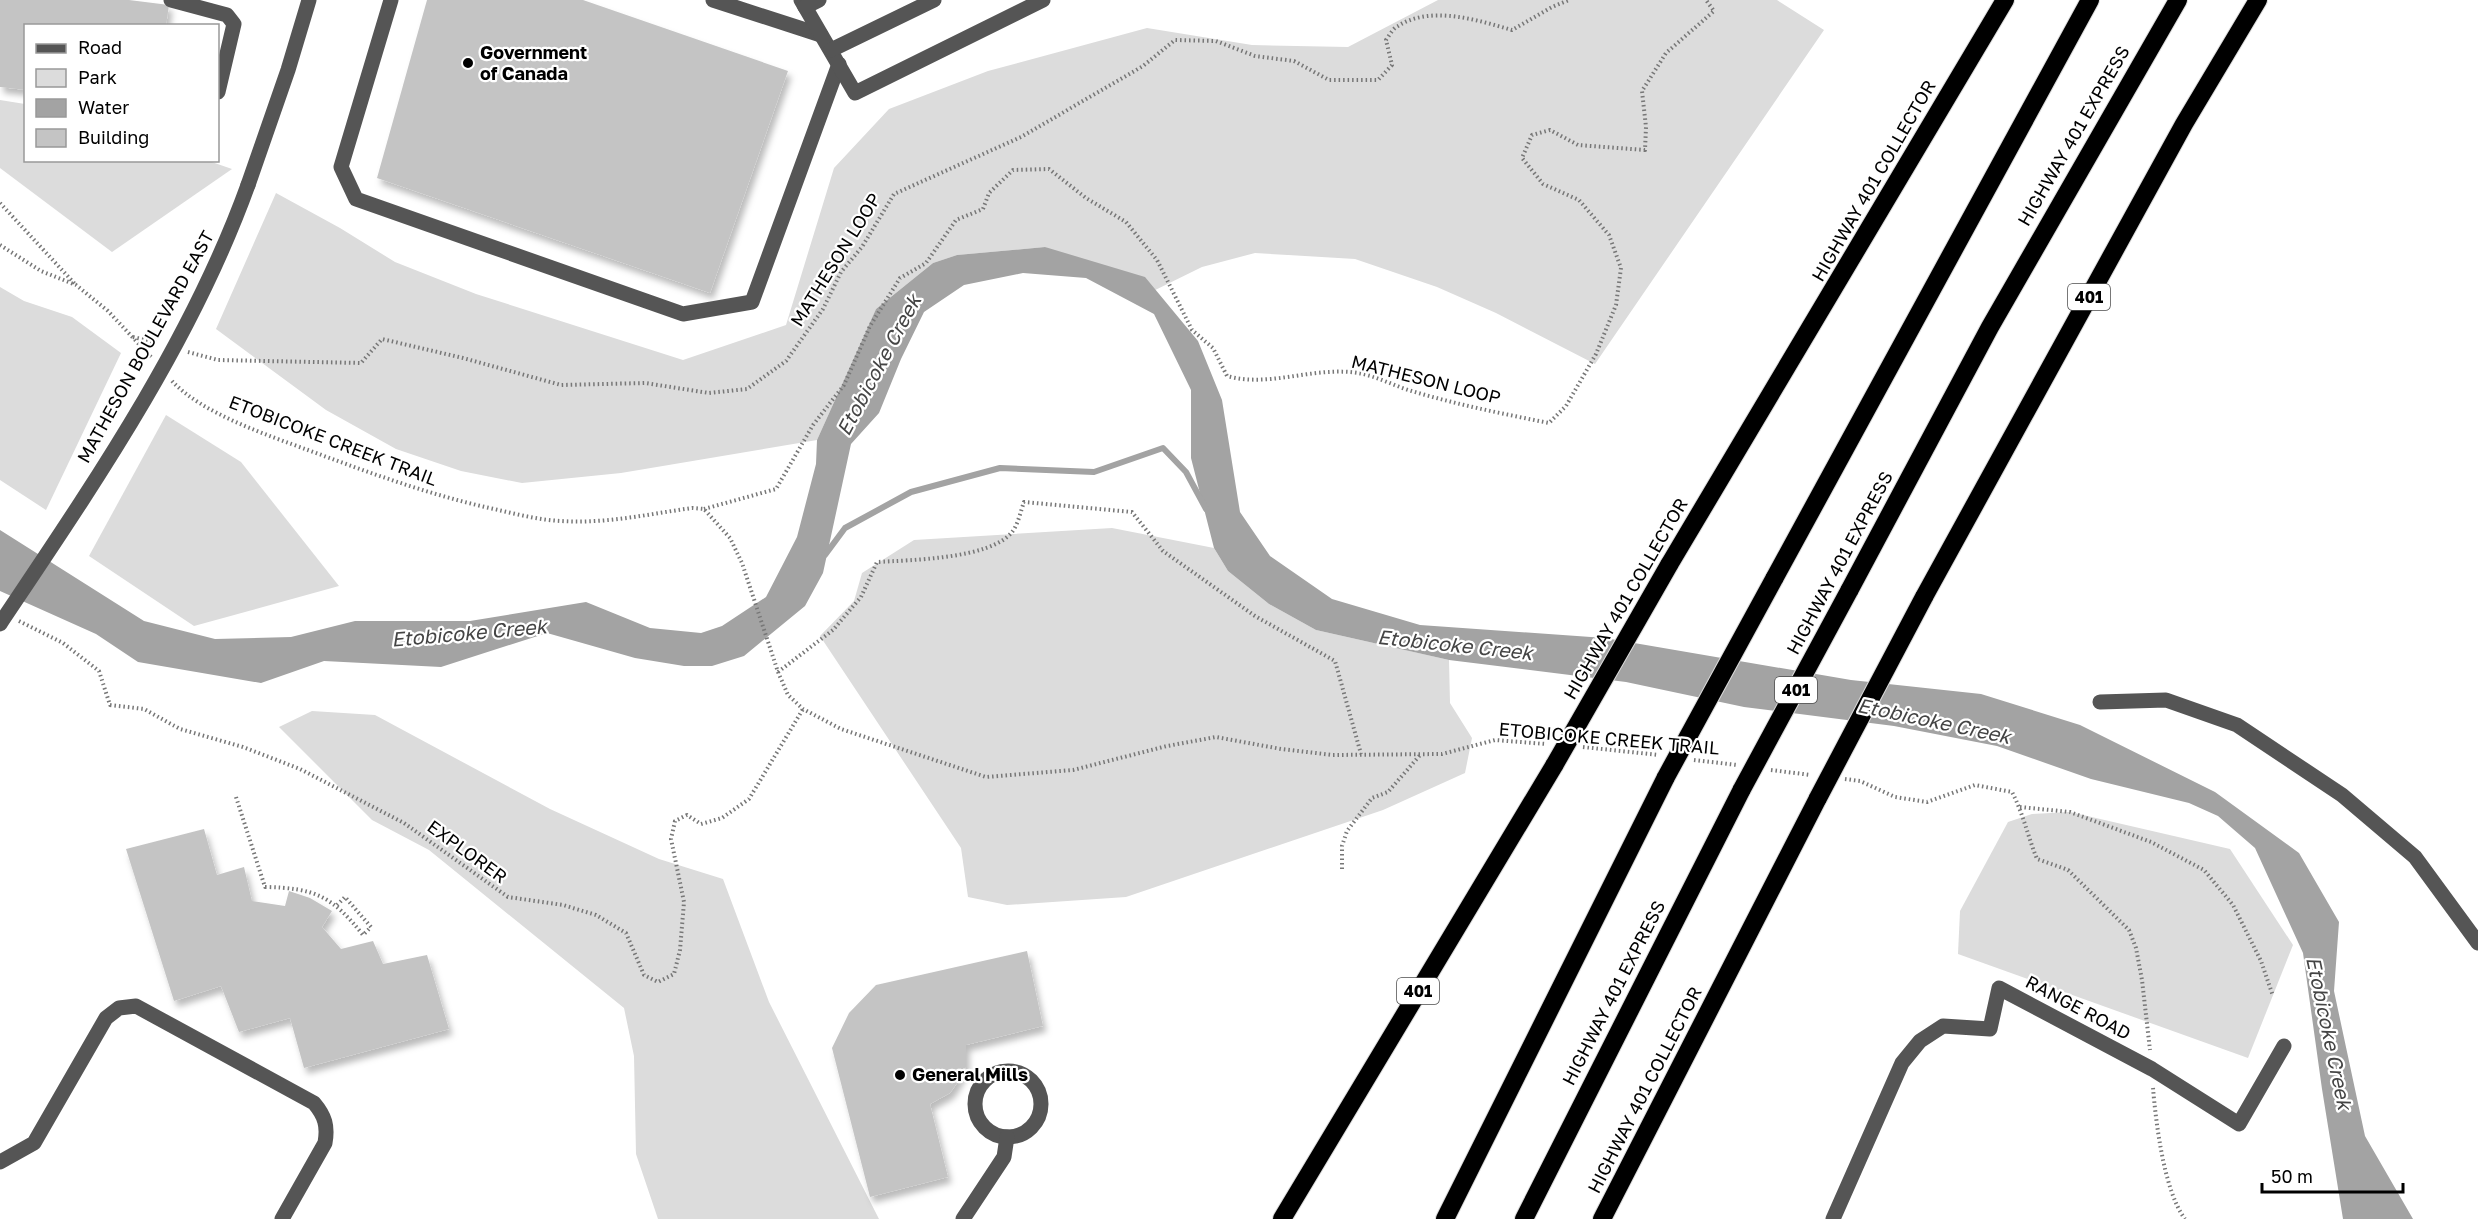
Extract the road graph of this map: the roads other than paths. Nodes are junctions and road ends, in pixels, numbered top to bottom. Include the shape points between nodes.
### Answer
1 (171, 0) edge
2 (309, 0) edge
3 (391, 0) edge
4 (712, 0) edge
5 (819, 0) edge
6 (934, 0) edge
7 (1043, 0) edge
8 (2005, 0) edge
9 (2090, 0) edge
10 (2178, 0) edge
11 (2258, 0) edge
12 (803, 4) edge
13 (821, 35) junction
14 (831, 50) junction
15 (838, 64) junction
16 (219, 88) edge
17 (5, 621) edge
18 (2100, 702) dead end
19 (2478, 943) edge
20 (2284, 1046) dead end
21 (1007, 1137) junction
22 (0, 1162) edge
23 (282, 1219) edge
24 (963, 1219) edge
25 (1282, 1219) edge
26 (1445, 1219) edge
27 (1524, 1219) edge
28 (1602, 1219) edge
29 (1833, 1219) edge

1 - 16 street via 227,15 234,24
2 - 17 street, MATHESON BOULEVARD EAST, bridge via 230,234 135,414
3 - 15 street via 341,167 356,199 683,314 752,302
4 - 13 street
5 - 12 street
6 - 14 street
7 - 15 street via 855,93
8 - 25 highway, HIGHWAY 401 COLLECTOR / 401, bridge
9 - 26 highway, bridge via 1666,777
10 - 27 highway, HIGHWAY 401 EXPRESS / 401, bridge via 1990,327 1742,789
11 - 28 highway, HIGHWAY 401 COLLECTOR / 401, bridge via 2184,124 1924,597
12 - 13 street
13 - 14 street
14 - 15 street
18 - 19 street via 2166,700 2237,724 2342,795 2415,857
20 - 29 street, RANGE ROAD via 2239,1124 2152,1068 1999,988 1990,1029 1943,1026 1920,1041 1902,1063
21 - 21 street via 1035,1123 1042,1102 1034,1082 1025,1075 1004,1071 985,1080 978,1089 976,1110 986,1129
21 - 24 street via 1004,1157
22 - 23 street via 33,1143 106,1018 119,1008 136,1006 314,1103 322,1112 327,1132 325,1143

